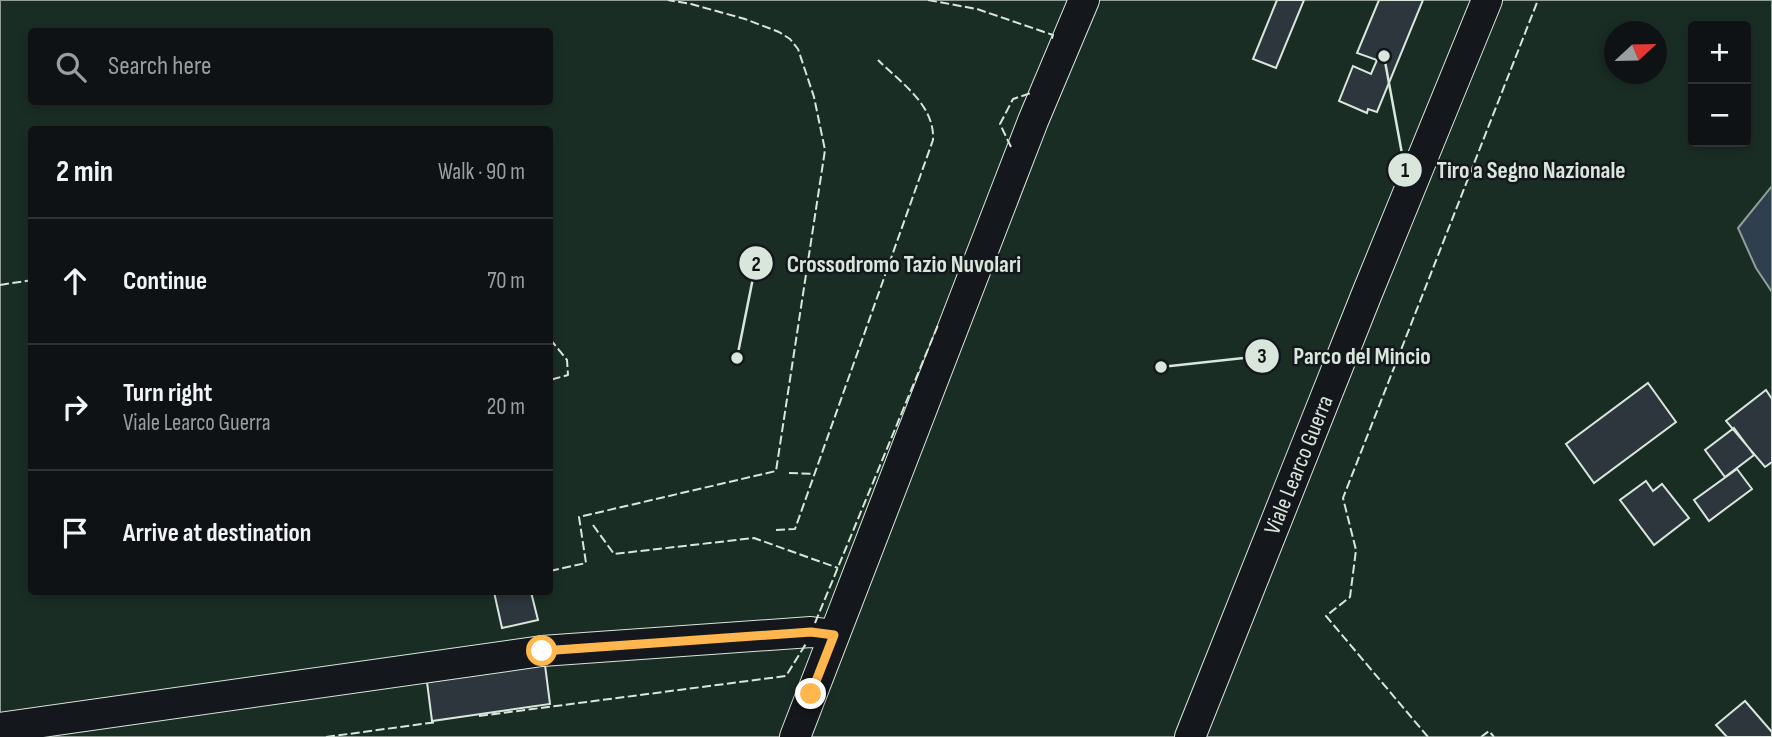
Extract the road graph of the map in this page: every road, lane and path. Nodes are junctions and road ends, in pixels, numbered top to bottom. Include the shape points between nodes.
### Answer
1 (1084, 0) edge
2 (1488, 0) edge
3 (834, 635) junction
4 (0, 728) edge
5 (795, 737) edge
6 (1190, 737) edge

1 - 3 street
2 - 6 street, Viale Learco Guerra
3 - 4 street via 811,632 542,651
3 - 5 street

